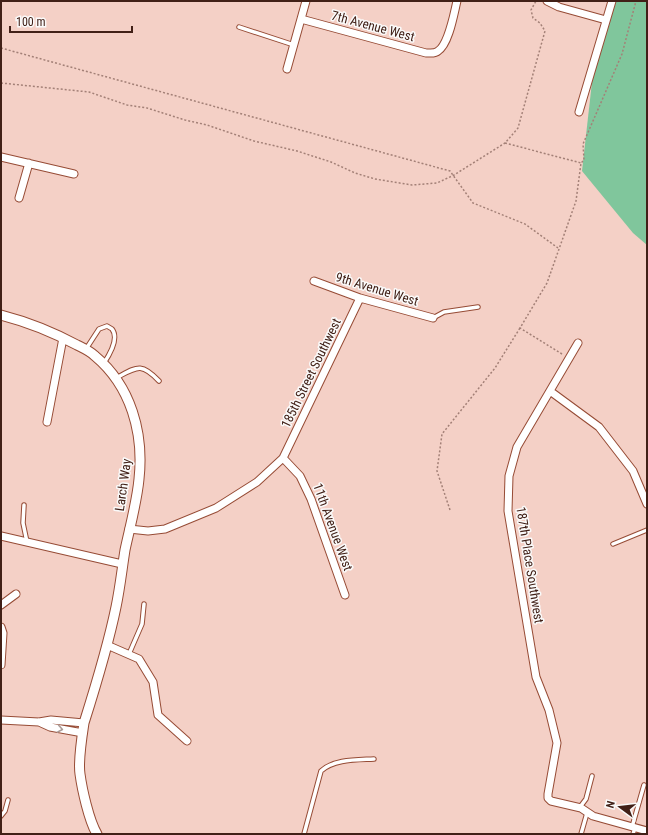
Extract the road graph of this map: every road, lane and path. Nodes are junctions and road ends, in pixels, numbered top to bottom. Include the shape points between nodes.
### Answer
1 (306, 1) edge
2 (457, 1) edge
3 (536, 1) edge
4 (547, 1) edge
5 (612, 1) edge
6 (636, 1) edge
7 (301, 19) junction
8 (606, 20) junction
9 (239, 27) dead end
10 (294, 45) junction
11 (1, 48) edge
12 (287, 70) dead end
13 (1, 83) edge
14 (579, 112) dead end
15 (506, 143) junction
16 (1, 156) edge
17 (581, 163) junction
18 (29, 164) junction
19 (74, 174) dead end
20 (454, 175) junction
21 (19, 198) dead end
22 (558, 248) dead end
23 (314, 281) dead end
24 (360, 298) junction
25 (478, 307) dead end
26 (1, 315) edge
27 (433, 318) joint
28 (520, 328) junction
29 (63, 338) junction
30 (578, 343) dead end
31 (85, 350) junction
32 (569, 358) junction
33 (103, 364) junction
34 (115, 378) junction
35 (159, 381) dead end
36 (550, 392) junction
37 (47, 422) dead end
38 (283, 458) junction
39 (647, 504) edge
40 (24, 506) dead end
41 (450, 510) dead end
42 (129, 529) junction
43 (647, 530) edge
44 (1, 536) edge
45 (27, 542) junction
46 (613, 544) dead end
47 (122, 564) junction
48 (16, 594) dead end
49 (345, 595) dead end
50 (144, 604) dead end
51 (1, 605) edge
52 (1, 627) edge
53 (107, 645) junction
54 (129, 654) junction
55 (1, 665) edge
56 (1, 720) edge
57 (40, 722) junction
58 (84, 723) junction
59 (83, 733) junction
60 (187, 741) dead end
61 (374, 759) dead end
62 (592, 776) dead end
63 (644, 785) dead end
64 (8, 800) dead end
65 (580, 807) junction
66 (587, 812) junction
67 (1, 816) edge
68 (633, 830) edge
69 (647, 832) edge
70 (97, 834) edge
71 (304, 834) edge
72 (581, 834) edge

1 - 7 street
2 - 7 street, 7th Avenue West via 446,42 439,51 433,53
3 - 15 path via 531,10 533,18 545,31 518,128
4 - 8 street via 559,7
5 - 8 street
6 - 17 path via 622,54 583,144 584,160
7 - 10 street
8 - 14 street
9 - 10 lane
10 - 12 street
11 - 20 path via 450,171
13 - 20 path via 89,92 127,105 147,108 254,141 304,153 375,179 412,185 437,183
15 - 17 path
15 - 20 path
16 - 18 street
17 - 28 path via 576,201 547,283
18 - 19 street
18 - 21 street
20 - 22 path via 473,203 525,224
23 - 24 street, 9th Avenue West
24 - 27 street, 9th Avenue West
24 - 38 street, 185th Street Southwest
25 - 27 lane via 444,312
26 - 29 main road, Larch Way via 38,326
28 - 32 path
28 - 41 path via 494,368 442,434 437,471
29 - 31 main road, Larch Way
29 - 37 street
30 - 32 street, 187th Place Southwest
31 - 33 main road, Larch Way
31 - 33 lane via 99,329 107,326 112,329 115,334 112,348
32 - 36 street, 187th Place Southwest
33 - 34 main road, Larch Way
34 - 35 lane via 135,368 141,368 146,369
34 - 42 main road, Larch Way via 132,407 140,451 139,480
36 - 39 street via 599,427 633,471
36 - 65 street, 187th Place Southwest via 517,447 509,476 508,511 536,676 558,743 548,798 551,801
38 - 42 street via 257,482 216,508 165,530
38 - 49 street, 11th Avenue West via 300,476 311,499
40 - 45 lane via 23,523
42 - 47 main road, Larch Way
43 - 46 lane
44 - 45 street
45 - 47 street
47 - 53 main road, Larch Way
48 - 51 street
50 - 54 lane via 142,624
52 - 55 street
53 - 54 street
53 - 58 main road, Larch Way
54 - 60 street via 139,658 153,682 158,715
56 - 57 street
57 - 58 street via 51,720
57 -> 59 street via 50,727
58 - 59 main road, Larch Way
59 - 70 main road, Larch Way via 80,773 87,807
61 - 71 lane via 338,762 326,766 321,771
62 - 65 lane via 586,799
63 - 68 lane
64 - 67 lane
65 - 66 street
66 - 68 street
66 - 72 lane
68 - 69 street

